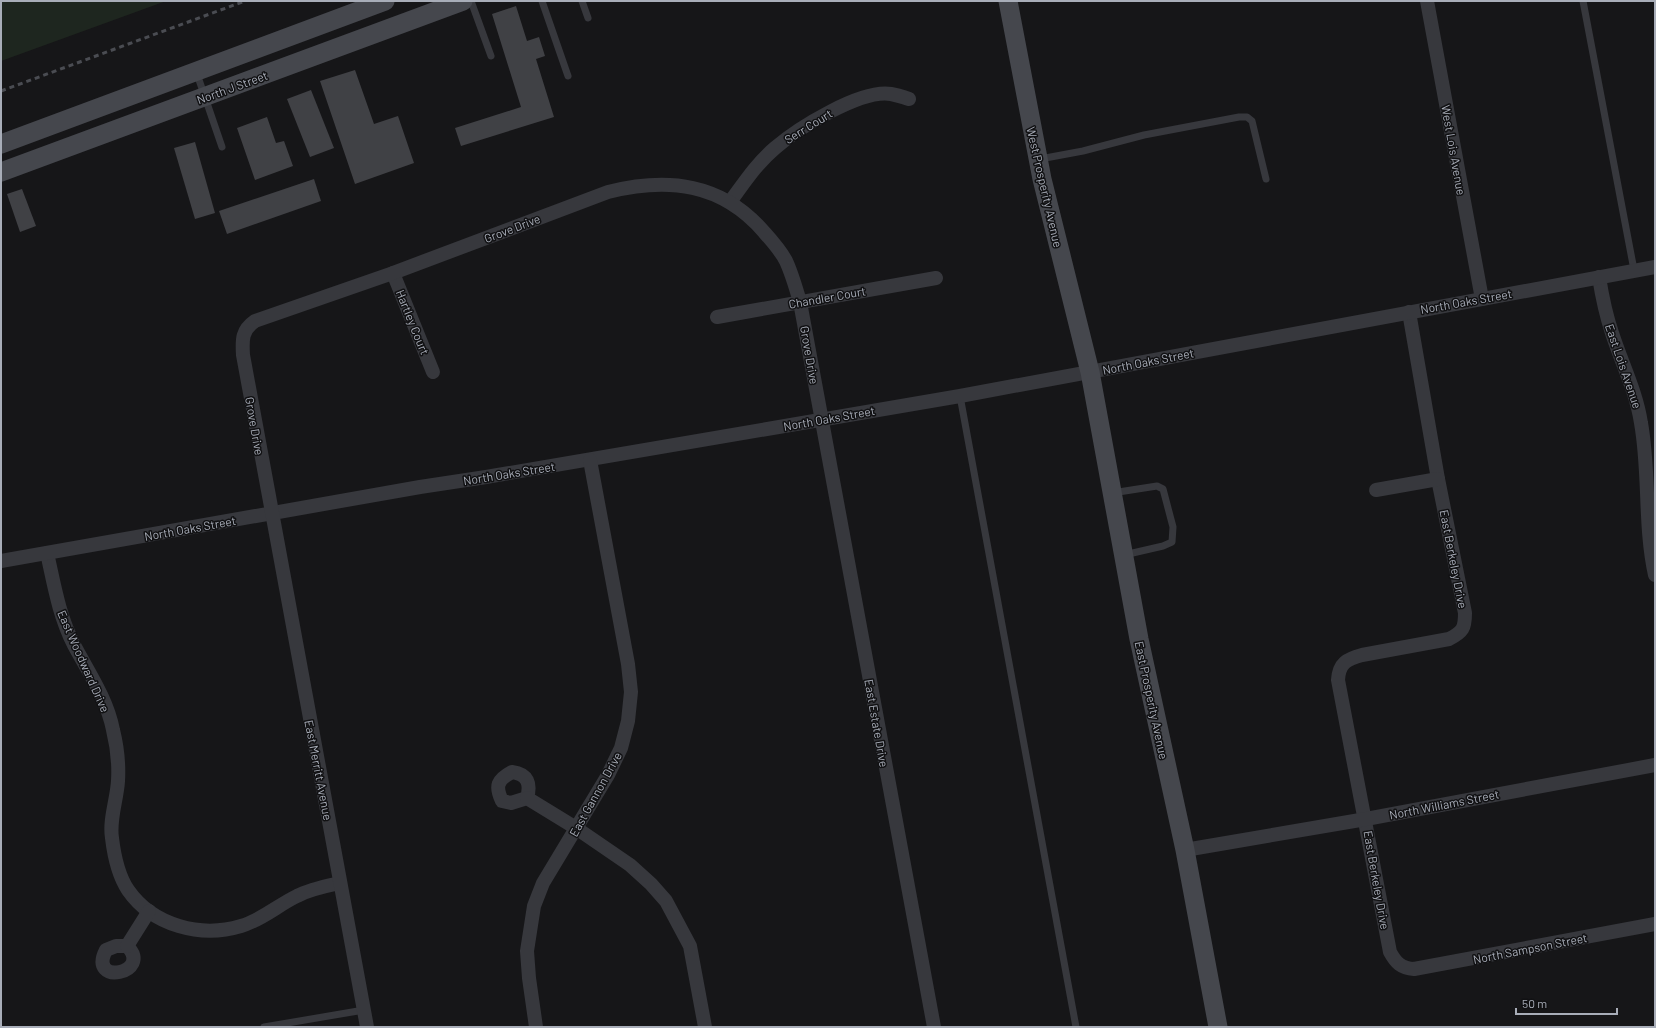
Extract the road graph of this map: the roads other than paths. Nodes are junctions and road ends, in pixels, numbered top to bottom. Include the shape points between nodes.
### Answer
1 (385, 1) edge
2 (463, 1) edge
3 (471, 1) edge
4 (542, 1) edge
5 (582, 1) edge
6 (1008, 1) edge
7 (1427, 1) edge
8 (1583, 1) edge
9 (588, 18) dead end
10 (491, 56) dead end
11 (196, 71) junction
12 (568, 76) dead end
13 (204, 97) junction
14 (909, 99) dead end
15 (1, 144) edge
16 (222, 147) dead end
17 (1038, 160) junction
18 (1, 172) edge
19 (1266, 179) dead end
20 (730, 202) junction
21 (1655, 267) edge
22 (1634, 270) junction
23 (393, 272) junction
24 (1599, 277) junction
25 (936, 278) dead end
26 (1482, 299) junction
27 (800, 302) junction
28 (1409, 312) junction
29 (717, 317) dead end
30 (433, 372) dead end
31 (1090, 372) junction
32 (960, 396) junction
33 (821, 419) junction
34 (1650, 452) edge
35 (590, 460) junction
36 (1438, 479) junction
37 (1376, 490) dead end
38 (1112, 493) junction
39 (271, 514) junction
40 (47, 552) junction
41 (1124, 555) junction
42 (1, 561) edge
43 (1655, 575) edge
44 (1655, 764) edge
45 (527, 798) dead end
46 (1366, 819) junction
47 (576, 828) junction
48 (1185, 850) junction
49 (340, 882) junction
50 (149, 911) junction
51 (1655, 924) edge
52 (127, 946) dead end
53 (1404, 968) joint
54 (364, 1010) junction
55 (264, 1027) edge
56 (367, 1027) edge
57 (536, 1027) edge
58 (705, 1027) edge
59 (934, 1027) edge
60 (1076, 1027) edge
61 (1218, 1027) edge

1 - 11 main road
2 - 13 main road, North J Street
3 - 10 lane
4 - 12 lane
5 - 9 lane
6 - 17 main road, West Prosperity Avenue
7 - 26 street, West Lois Avenue
8 - 22 lane
11 - 13 lane
11 - 15 main road
13 - 16 lane
13 - 18 main road, North J Street
14 - 20 street, Serr Court via 891,94 872,96 848,103 822,116 774,148
17 - 19 lane via 1144,135 1247,117 1252,121
17 - 31 main road, West Prosperity Avenue
20 - 23 street, Grove Drive via 710,192 687,187 628,187 608,192
20 - 27 street, Grove Drive via 758,225 786,260
21 - 22 street, North Oaks Street
22 - 24 street, North Oaks Street
23 - 30 street, Hartley Court
23 - 39 street, Grove Drive via 255,321 244,333 242,355
24 - 26 street, North Oaks Street
24 - 34 street, East Lois Avenue via 1612,334 1637,398
25 - 27 street, Chandler Court
26 - 28 street, North Oaks Street
27 - 29 street, Chandler Court
27 - 33 street, Grove Drive
28 - 31 street, North Oaks Street
28 - 36 street, East Berkeley Drive
31 - 32 street, North Oaks Street
31 - 38 main road, East Prosperity Avenue
32 - 33 street, North Oaks Street
32 - 60 lane
33 - 35 street, North Oaks Street
33 - 59 street, East Estate Drive
34 - 43 street, East Lois Avenue via 1648,530
35 - 39 street, North Oaks Street
35 - 47 street, East Gannon Drive via 631,692 628,721 621,748
36 - 37 street
36 - 46 street, East Berkeley Drive via 1466,613 1463,630 1449,639 1351,658 1339,671 1338,680
38 - 41 main road, East Prosperity Avenue
38 - 41 lane via 1157,486 1163,489 1173,527 1172,542
39 - 40 street, North Oaks Street
39 - 49 street, East Merritt Avenue
40 - 42 street, North Oaks Street
40 - 50 street, East Woodward Drive via 64,622 74,645 92,674 113,728 118,781 111,836 114,854 127,889
41 - 48 main road, East Prosperity Avenue via 1139,639
44 - 46 street, North Williams Street
45 - 47 street
46 - 48 street, North Williams Street
46 - 53 street, East Berkeley Drive via 1390,952 1396,962
47 - 57 street, East Gannon Drive via 543,883 534,906 527,951 528,978
47 - 58 street via 630,865 666,901 690,946
48 - 61 main road, East Prosperity Avenue
49 - 50 street, East Woodward Drive via 297,895 259,919 225,930 188,929 167,922
49 - 54 street, East Merritt Avenue
50 - 52 street
51 - 53 street, North Sampson Street via 1423,968
54 - 55 lane
54 - 56 street, East Merritt Avenue

